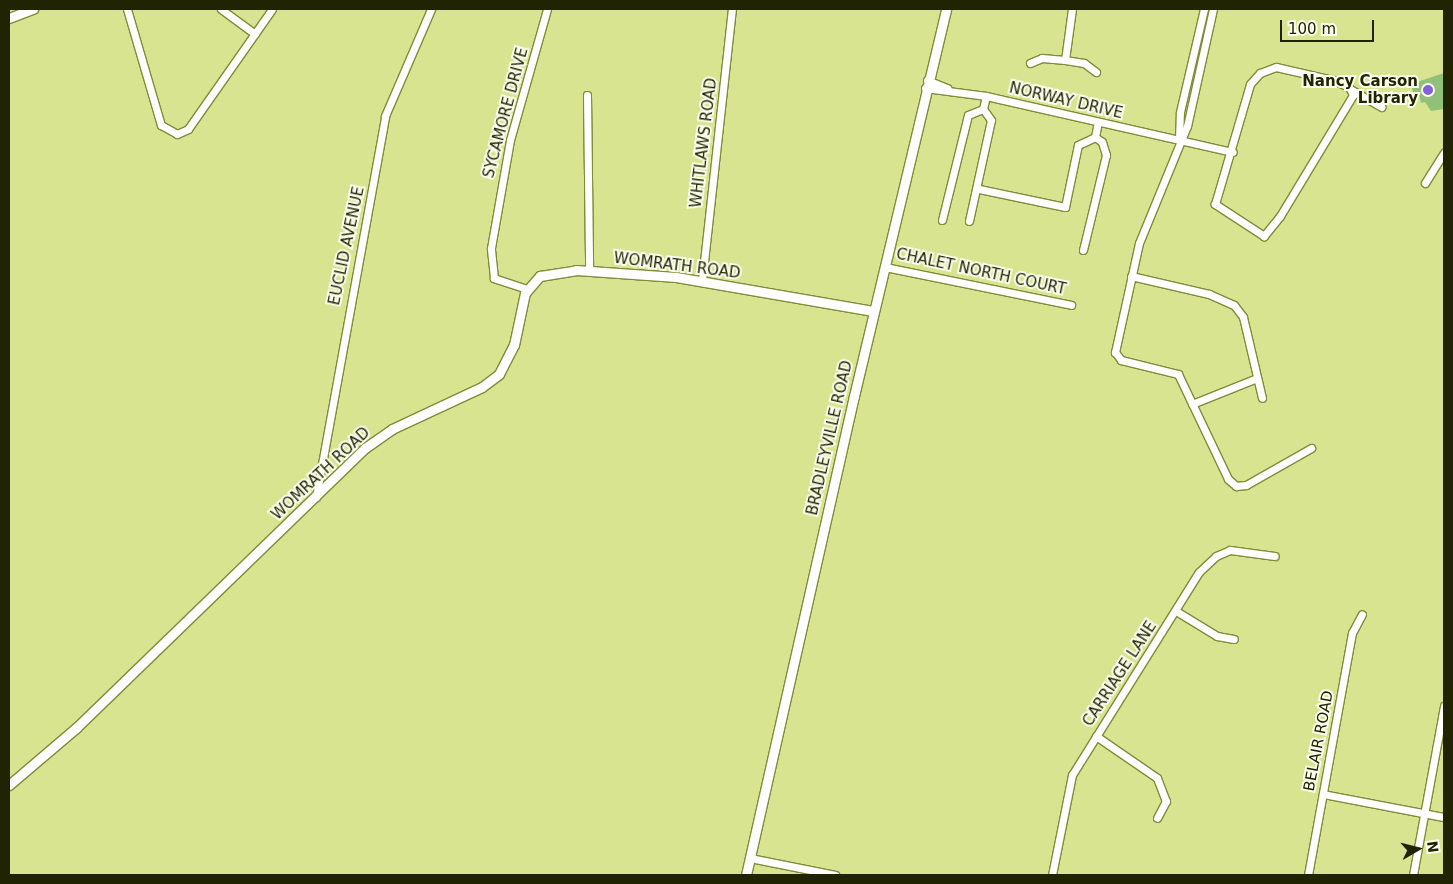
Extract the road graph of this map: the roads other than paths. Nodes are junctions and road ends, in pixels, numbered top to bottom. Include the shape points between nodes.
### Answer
1 (34, 9) edge
2 (127, 9) edge
3 (220, 9) edge
4 (272, 9) edge
5 (431, 9) edge
6 (547, 9) edge
7 (732, 9) edge
8 (946, 9) edge
9 (1072, 9) edge
10 (1204, 9) edge
11 (1213, 9) edge
12 (9, 18) edge
13 (256, 34) junction
14 (1065, 60) junction
15 (1030, 63) dead end
16 (1096, 72) dead end
17 (926, 84) junction
18 (1352, 90) junction
19 (587, 95) dead end
20 (986, 96) junction
21 (1380, 107) dead end
22 (983, 109) junction
23 (1098, 122) junction
24 (1095, 137) junction
25 (1179, 139) junction
26 (1233, 152) junction
27 (1444, 152) edge
28 (1425, 183) dead end
29 (979, 189) junction
30 (942, 220) dead end
31 (969, 221) dead end
32 (1083, 250) dead end
33 (885, 266) junction
34 (589, 271) junction
35 (1131, 276) junction
36 (702, 280) junction
37 (527, 289) junction
38 (1071, 305) dead end
39 (873, 311) junction
40 (1257, 378) junction
41 (1262, 398) dead end
42 (1192, 404) junction
43 (1311, 448) dead end
44 (316, 497) junction
45 (1276, 556) dead end
46 (1176, 611) junction
47 (1362, 614) dead end
48 (1234, 639) dead end
49 (1444, 706) edge
50 (1096, 736) junction
51 (9, 784) edge
52 (1323, 794) junction
53 (1425, 813) junction
54 (1444, 817) edge
55 (1158, 818) dead end
56 (750, 858) junction
57 (746, 875) edge
58 (835, 875) edge
59 (1052, 875) edge
60 (1308, 875) edge
61 (1413, 875) edge

1 - 12 street
2 - 13 street via 161,125 172,134 188,129
3 - 13 street
4 - 13 street
5 - 44 street, EUCLID AVENUE via 385,116
6 - 37 street, SYCAMORE DRIVE via 510,140 492,248 494,278
7 - 36 street, WHITLAWS ROAD
8 - 17 street, BRADLEYVILLE ROAD
9 - 14 street
10 - 25 street via 1180,112
11 - 25 street via 1187,126
14 - 15 street via 1042,58
14 - 16 street via 1084,63
17 - 20 street, NORWAY DRIVE via 943,84 947,88
17 - 33 street, BRADLEYVILLE ROAD
18 - 21 street
18 - 26 street via 1324,78 1285,68 1268,68 1254,78 1247,91
18 - 26 street via 1351,102 1268,235 1258,234 1215,204
19 - 34 street
20 - 22 street
20 - 23 street, NORWAY DRIVE
22 - 29 street via 991,120
22 - 30 street via 968,115
23 - 24 street
23 - 25 street, NORWAY DRIVE
24 - 29 street via 1078,145 1065,207
24 - 32 street via 1102,142 1106,155
25 - 26 street, NORWAY DRIVE
25 - 35 street via 1165,185 1141,236
27 - 28 street
29 - 31 street
33 - 38 street, CHALET NORTH COURT
33 - 39 street, BRADLEYVILLE ROAD
34 - 36 street, WOMRATH ROAD
34 - 37 street, WOMRATH ROAD via 548,272
35 - 40 street via 1210,294 1234,304 1243,317
35 - 42 street via 1116,355 1175,372
36 - 39 street, WOMRATH ROAD
37 - 44 street, WOMRATH ROAD via 514,345 499,374 378,438
39 - 56 street, BRADLEYVILLE ROAD
40 - 41 street
40 - 42 street
42 - 43 street via 1228,479 1236,486 1246,485
44 - 51 street, WOMRATH ROAD via 83,722
45 - 46 street, CARRIAGE LANE via 1236,550 1216,556 1199,572
46 - 48 street via 1217,636
46 - 50 street, CARRIAGE LANE
47 - 52 street, BELAIR ROAD via 1352,633
49 - 53 street
50 - 55 street via 1157,778 1166,801
50 - 59 street, CARRIAGE LANE via 1069,782
52 - 53 street
52 - 60 street, BELAIR ROAD
53 - 54 street
53 - 61 street
56 - 57 street, BRADLEYVILLE ROAD
56 - 58 street

